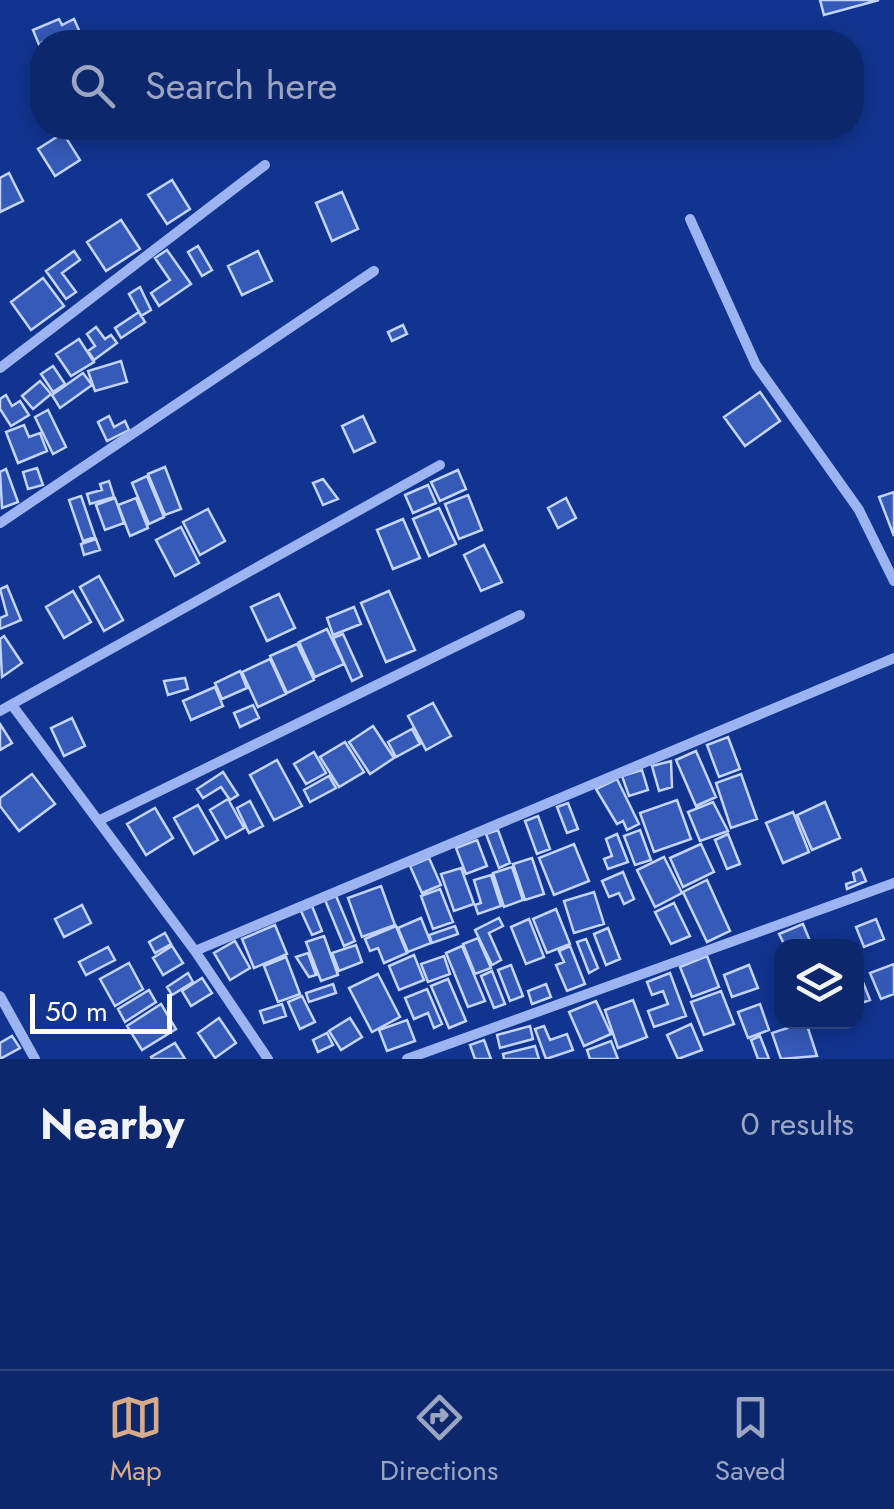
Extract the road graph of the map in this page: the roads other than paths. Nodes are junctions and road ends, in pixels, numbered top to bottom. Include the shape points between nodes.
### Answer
1 (265, 165) dead end
2 (690, 219) dead end
3 (374, 271) dead end
4 (0, 368) edge
5 (440, 465) dead end
6 (0, 523) edge
7 (894, 581) edge
8 (520, 615) dead end
9 (894, 658) edge
10 (12, 705) junction
11 (0, 711) edge
12 (98, 821) junction
13 (894, 883) edge
14 (195, 951) junction
15 (0, 996) edge
16 (35, 1059) edge
17 (268, 1059) edge
18 (407, 1059) edge

1 - 4 street
2 - 7 street via 756,364 860,510
3 - 6 street
5 - 10 street
8 - 12 street
9 - 14 street
10 - 11 street
10 - 12 street
12 - 14 street
13 - 18 street
14 - 17 street
15 - 16 street

